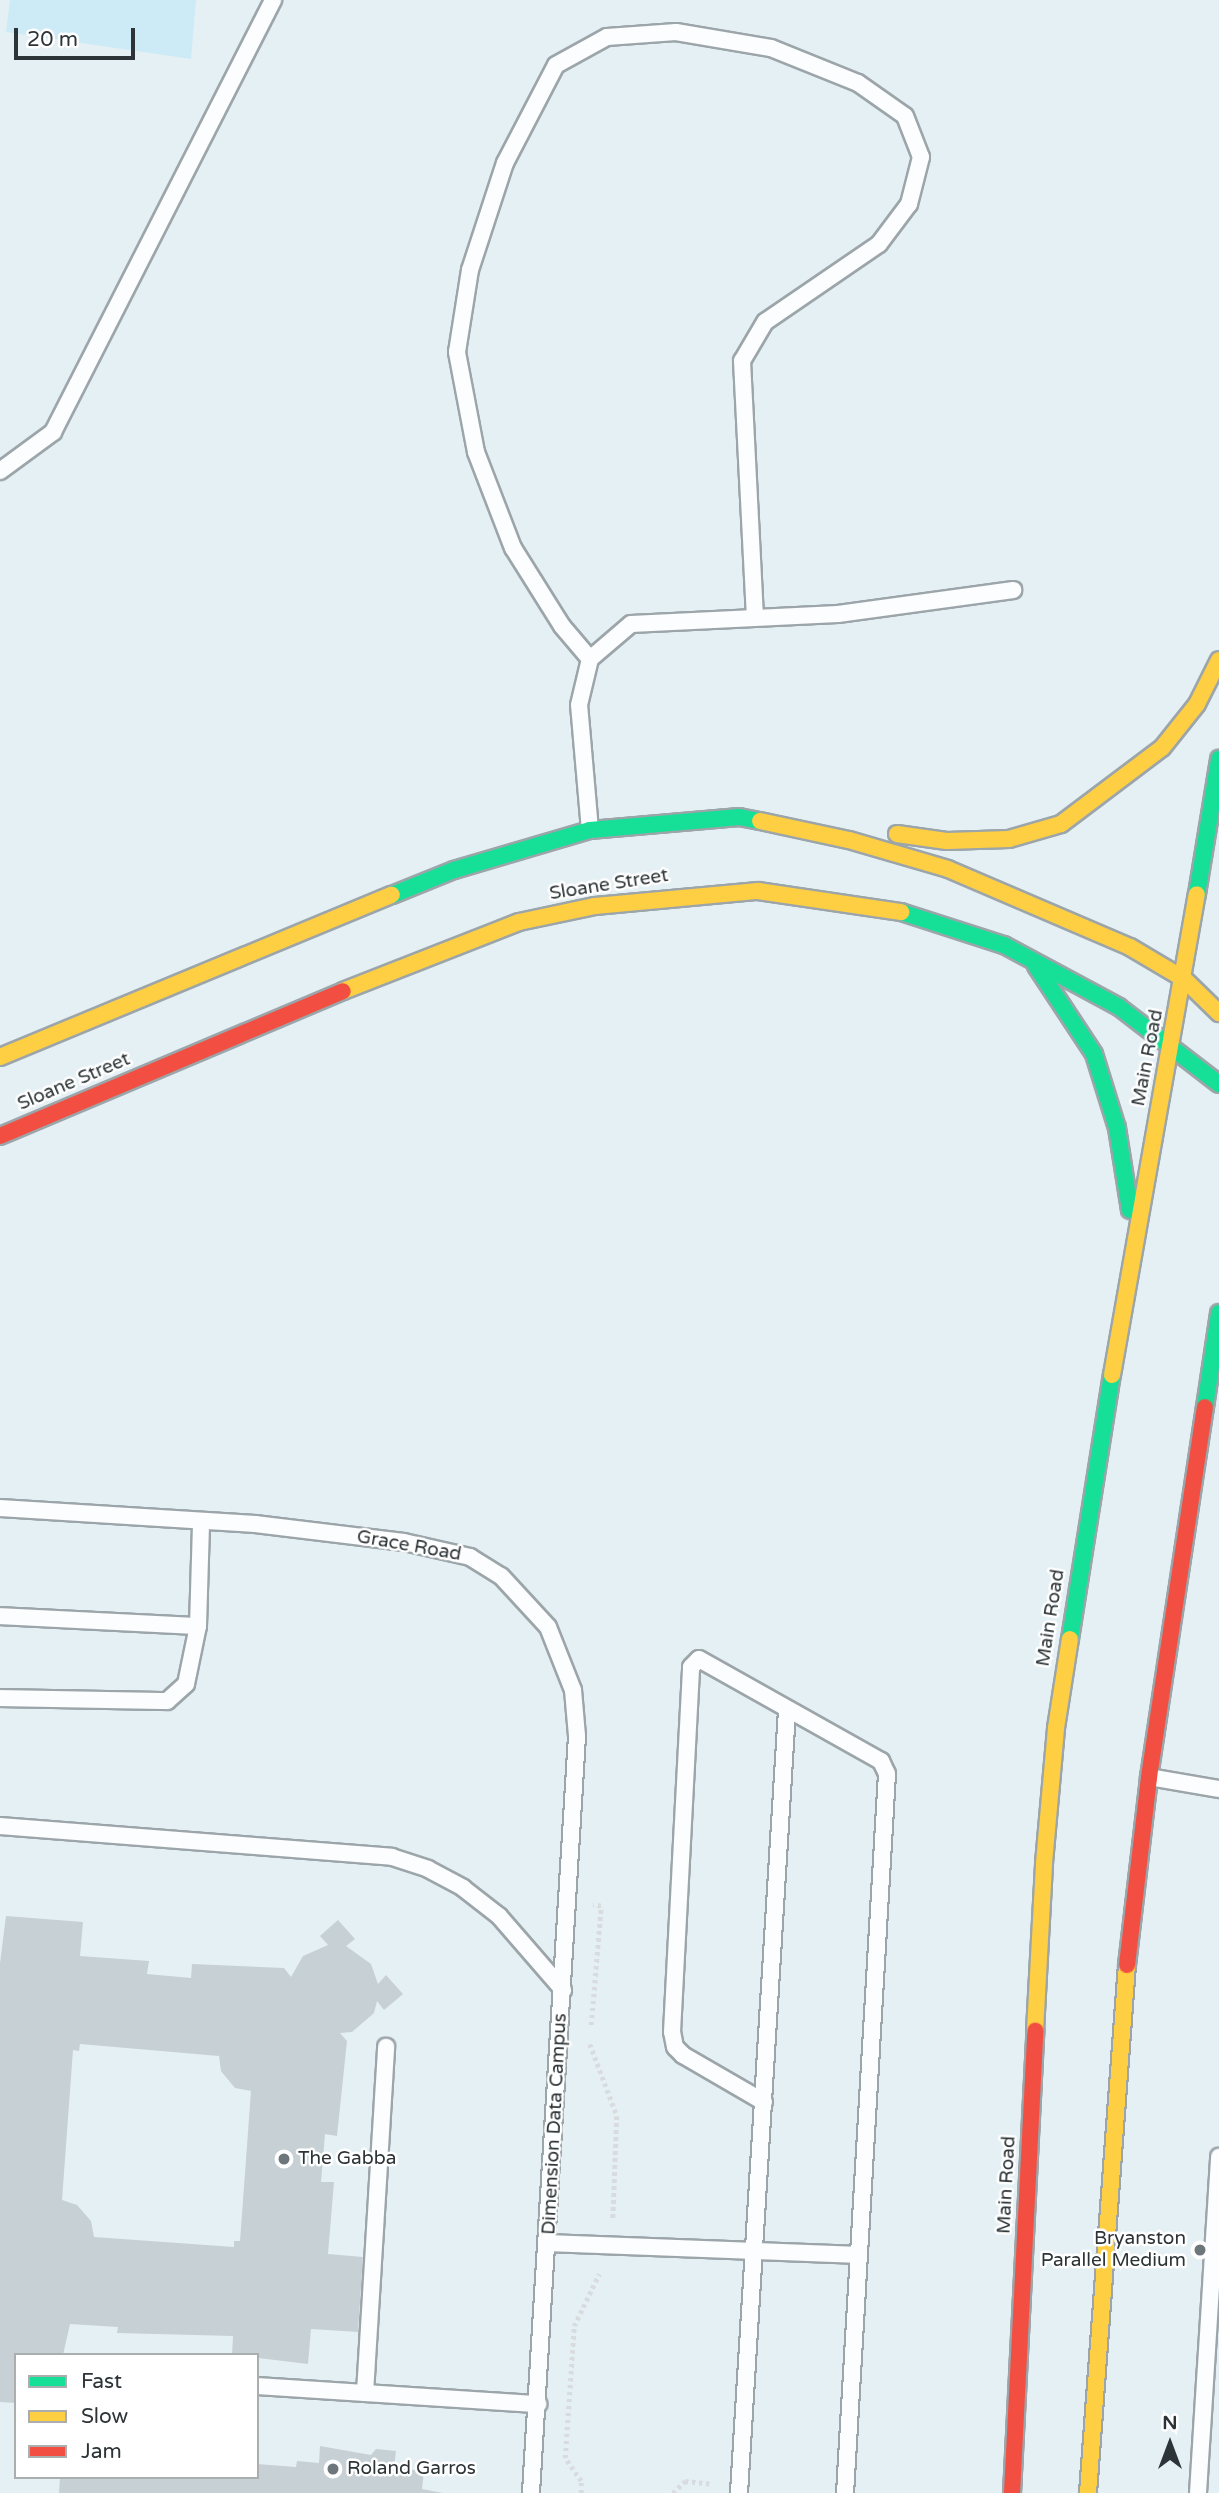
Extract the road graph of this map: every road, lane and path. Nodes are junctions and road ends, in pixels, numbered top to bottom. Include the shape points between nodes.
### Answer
1 (274, 0) edge
2 (0, 471) edge
3 (1013, 590) dead end
4 (755, 617) junction
5 (590, 659) junction
6 (1219, 660) edge
7 (1219, 759) edge
8 (739, 817) junction
9 (590, 830) junction
10 (1032, 961) junction
11 (1184, 979) junction
12 (1219, 1013) edge
13 (1172, 1049) junction
14 (0, 1057) edge
15 (1219, 1084) edge
16 (0, 1136) edge
17 (1134, 1236) junction
18 (1219, 1313) edge
19 (0, 1508) edge
20 (201, 1522) junction
21 (0, 1616) edge
22 (198, 1626) junction
23 (0, 1698) edge
24 (787, 1710) junction
25 (1149, 1777) junction
26 (1219, 1789) edge
27 (0, 1826) edge
28 (568, 1902) junction
29 (563, 1990) junction
30 (386, 2047) dead end
31 (764, 2102) junction
32 (1219, 2157) edge
33 (548, 2243) junction
34 (611, 2246) junction
35 (755, 2251) junction
36 (859, 2255) junction
37 (259, 2386) edge
38 (365, 2393) junction
39 (538, 2404) junction
40 (739, 2489) edge
41 (531, 2493) edge
42 (581, 2493) edge
43 (673, 2493) edge
44 (845, 2493) edge
45 (1012, 2493) edge
46 (1088, 2493) edge
47 (1198, 2493) edge

1 - 2 lane via 52,432
3 - 4 lane via 838,614
4 - 5 lane via 631,624
4 - 5 lane via 742,360 765,322 879,244 909,204 921,156 905,116 858,83 771,48 676,32 607,37 556,65 505,163 470,270 457,352 476,452 513,548 562,626
5 - 9 lane via 579,705
6 - 8 main road via 1197,704 1162,748 1060,824 1009,839 947,841
7 - 11 main road, Main Road
8 - 9 main road
8 - 11 main road via 849,840 948,869 1130,947
9 - 14 main road via 454,870
10 - 13 main road, Sloane Street via 1119,1007
10 - 16 main road, Sloane Street via 1004,945 911,914 810,895 730,892 595,905 519,922 430,954
10 - 17 main road via 1094,1054 1117,1128
11 - 12 main road
11 - 13 main road, Main Road
13 - 15 main road, Sloane Street
13 - 17 main road, Main Road
17 - 45 main road, Main Road via 1056,1728 1044,1863
18 - 25 main road
19 - 20 lane, Grace Road
20 - 22 lane
20 - 28 lane, Grace Road via 404,1542 470,1557 526,1599 548,1627 573,1690 577,1736
21 - 22 lane
22 - 23 lane via 186,1684 167,1701
24 - 31 lane
24 - 31 lane via 704,1659 691,1667 674,2047
24 - 36 lane via 881,1761 887,1774
25 - 26 lane
25 - 46 main road via 1121,2021
27 - 29 lane, Dimension Data Campus via 392,1857 428,1868 463,1888 499,1916
28 - 29 lane, Grace Road
28 - 34 path via 601,1906 589,2049 618,2116
29 - 33 lane, Dimension Data Campus
30 - 38 lane
31 - 35 lane
32 - 47 lane
33 - 34 lane
33 - 39 lane, Dimension Data Campus
34 - 35 lane
34 - 42 path via 574,2326 565,2458 582,2481
35 - 36 lane
35 - 40 lane
36 - 44 lane
37 - 38 lane
38 - 39 lane
39 - 41 lane, Dimension Data Campus
40 - 43 path via 685,2481

